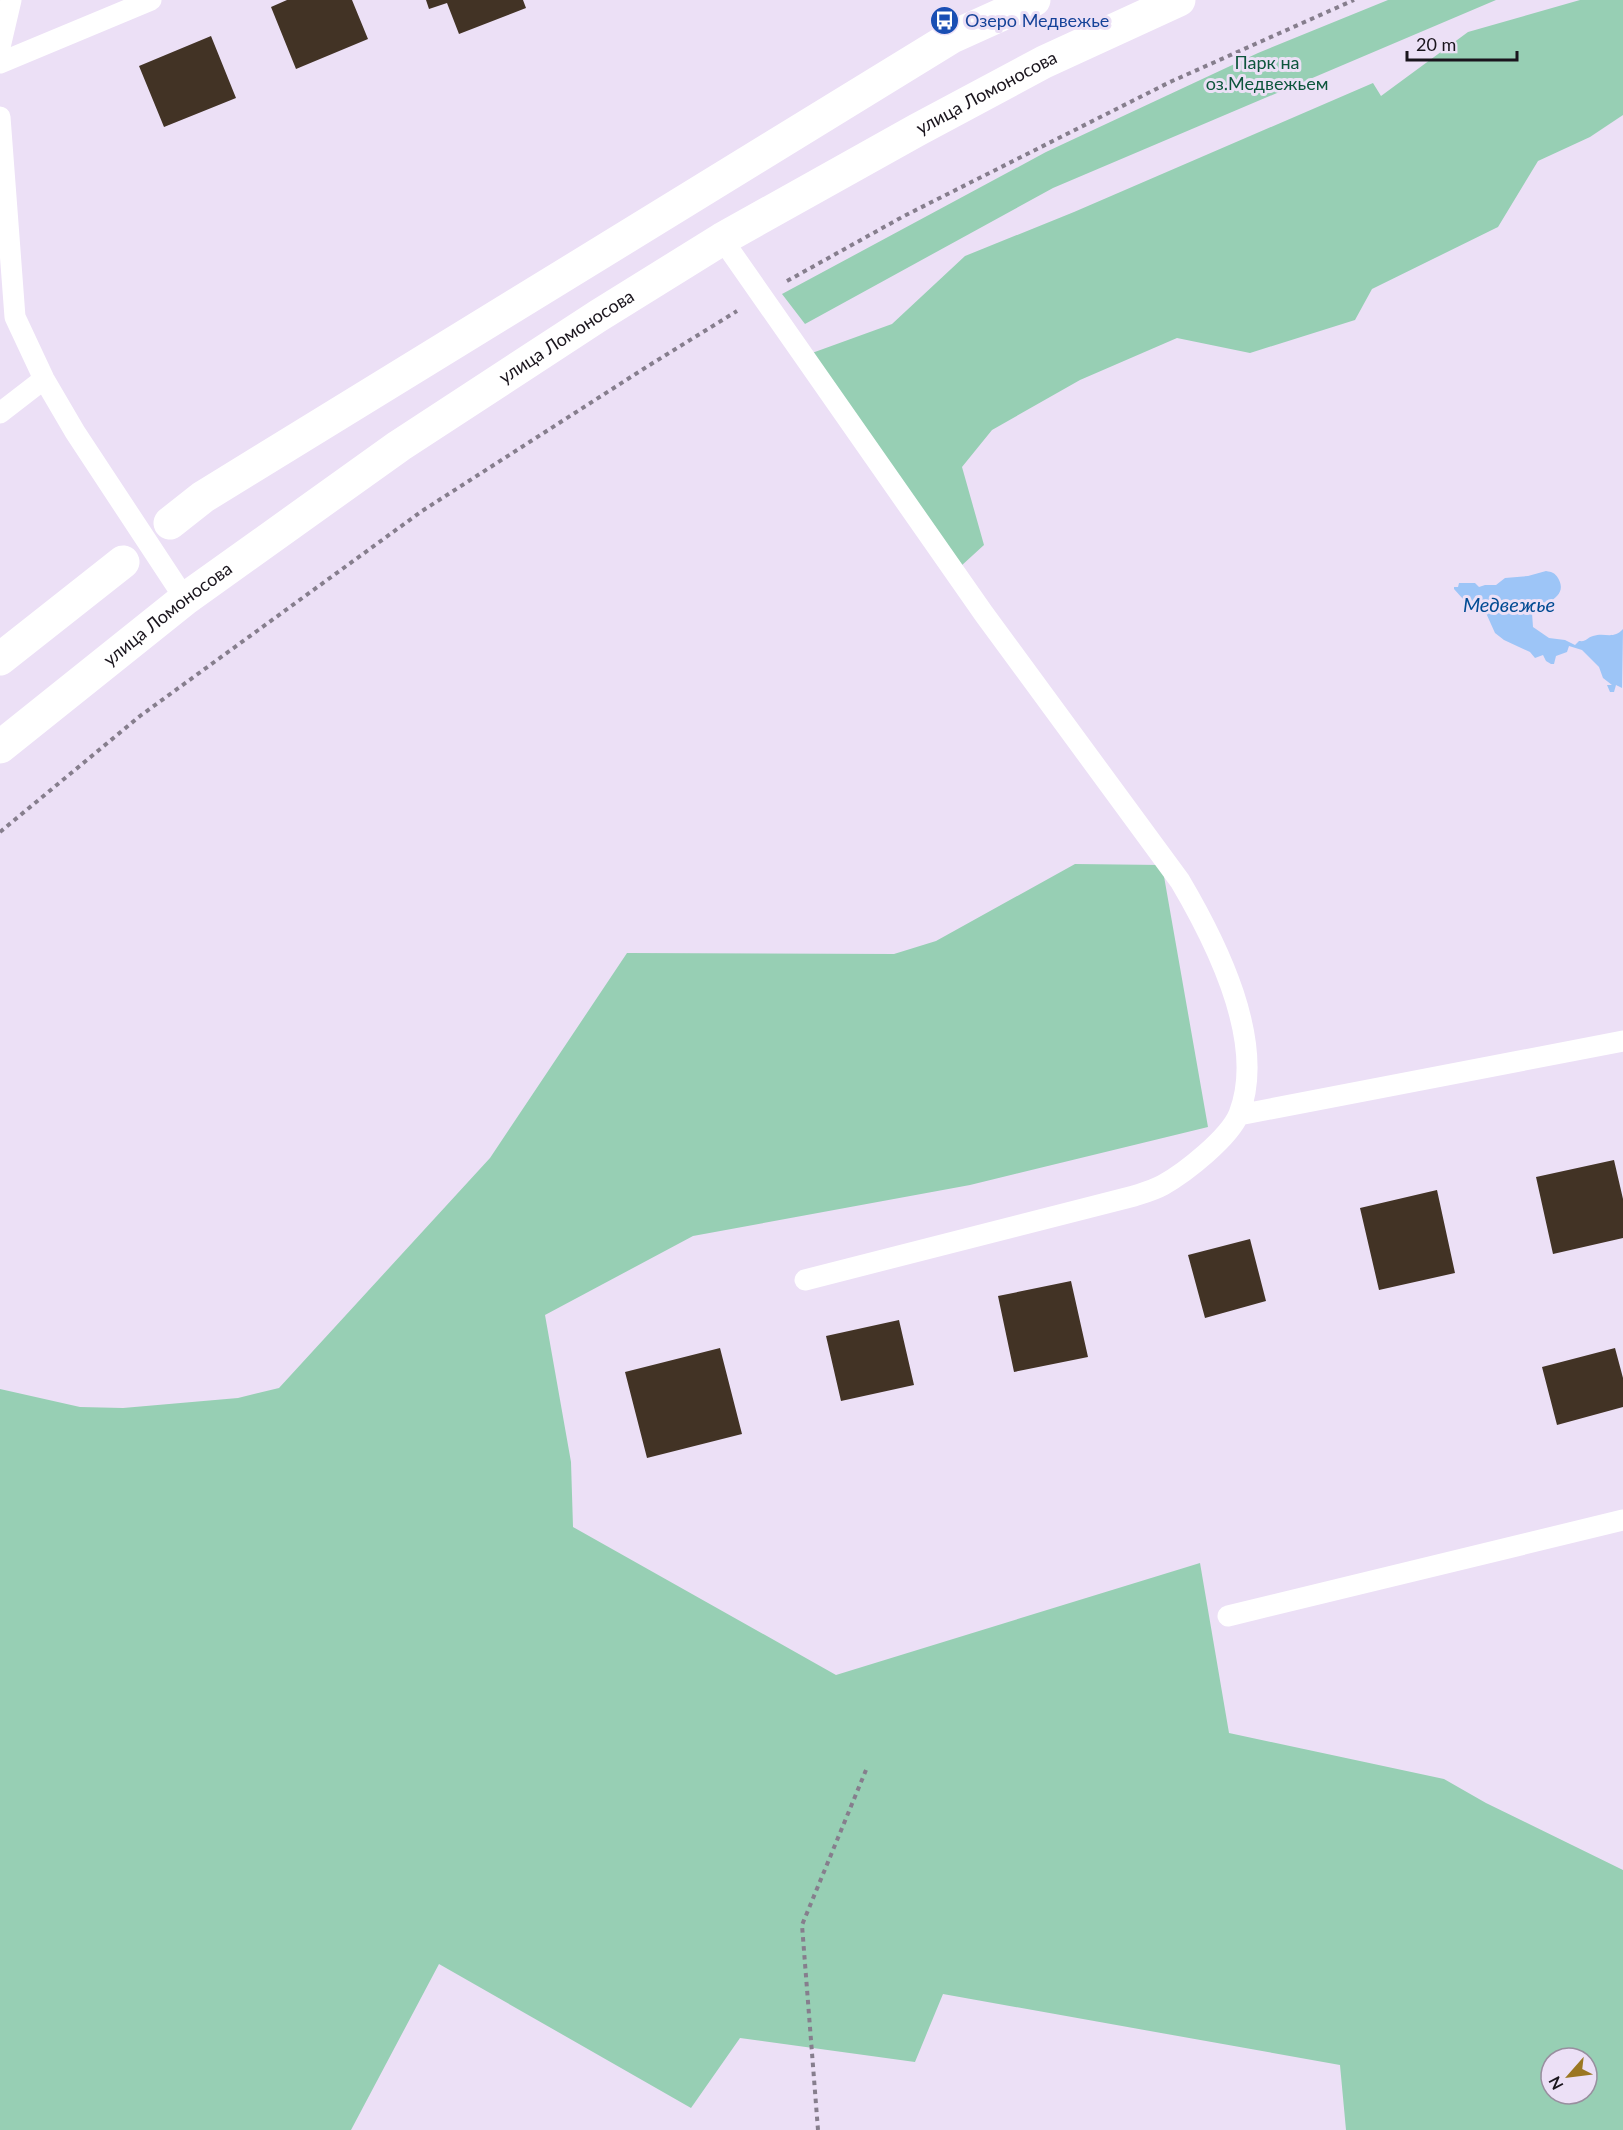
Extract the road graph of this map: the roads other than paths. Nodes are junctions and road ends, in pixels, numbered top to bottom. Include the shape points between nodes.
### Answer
1 (11, 0) edge
2 (151, 0) edge
3 (1034, 0) edge
4 (1179, 0) edge
5 (0, 47) edge
6 (0, 63) edge
7 (0, 117) edge
8 (722, 239) junction
9 (0, 297) edge
10 (15, 317) junction
11 (44, 379) junction
12 (0, 412) edge
13 (170, 523) dead end
14 (123, 561) dead end
15 (185, 599) junction
16 (0, 659) edge
17 (0, 747) edge
18 (1623, 1041) edge
19 (1239, 1115) junction
20 (805, 1280) dead end
21 (1623, 1520) edge
22 (1228, 1616) dead end

1 - 5 lane
2 - 6 lane
3 - 13 street via 952,37 203,497
4 - 8 street, улица Ломоносова via 1044,62
7 - 10 lane
8 - 15 street, улица Ломоносова via 448,414
8 - 19 lane via 984,614 1180,881 1220,956 1243,1025 1245,1088
9 - 10 lane
10 - 11 lane
11 - 12 lane
11 - 15 lane
14 - 16 street
15 - 17 street, улица Ломоносова
18 - 19 lane
19 - 20 lane via 1219,1142 1196,1162 1163,1185 1134,1197
21 - 22 lane

